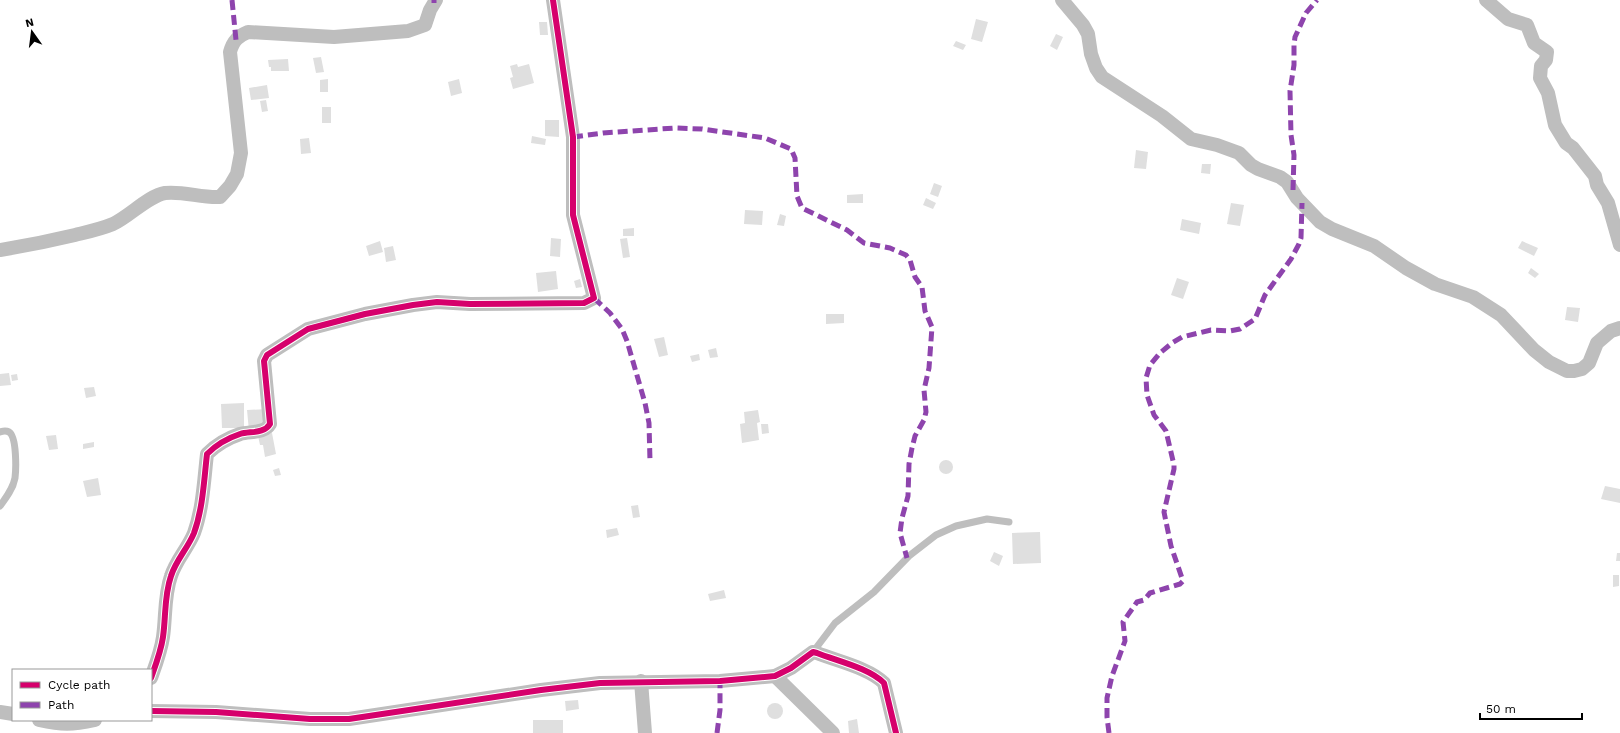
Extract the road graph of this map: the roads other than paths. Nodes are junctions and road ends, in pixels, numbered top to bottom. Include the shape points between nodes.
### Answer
1 (436, 0) edge
2 (553, 0) edge
3 (1062, 0) edge
4 (1486, 0) edge
5 (1620, 245) edge
6 (0, 250) edge
7 (1620, 328) edge
8 (0, 432) edge
9 (0, 506) edge
10 (1009, 522) dead end
11 (812, 652) junction
12 (152, 675) edge
13 (775, 676) junction
14 (641, 681) junction
15 (152, 711) edge
16 (0, 712) edge
17 (12, 714) edge
18 (44, 721) edge
19 (89, 721) edge
20 (645, 733) edge
21 (833, 733) edge
22 (896, 733) edge

1 - 6 street via 425,25 408,31 334,37 248,32 240,35 232,44 230,52 241,153 237,174 220,197 208,198 181,192 164,193 113,224 32,245
2 - 12 street via 573,137 573,215 594,298 584,303 437,302 414,305 365,314 308,329 267,355 264,361 270,424 262,430 241,434 222,442 207,454 200,516 171,576 166,595 163,637
3 - 7 street via 1088,34 1096,68 1102,77 1162,116 1191,139 1239,153 1250,165 1280,177 1320,222 1374,246 1435,284 1473,297 1484,304 1501,315 1549,362 1574,372 1589,363 1597,343 1603,337
4 - 5 street via 1508,19 1527,25 1532,39 1546,52 1540,78 1548,93 1555,125 1566,143 1595,176 1597,185 1608,203
8 - 9 lane via 11,434 16,453 14,479 9,494
10 - 11 lane via 987,519 956,526 936,535 909,556 874,592 836,623
11 - 13 street
11 - 22 street via 862,670 884,682
13 - 14 street via 720,681
13 - 21 street
14 - 15 street via 541,690 349,719
14 - 20 street
16 - 17 street
18 - 19 street via 60,724

